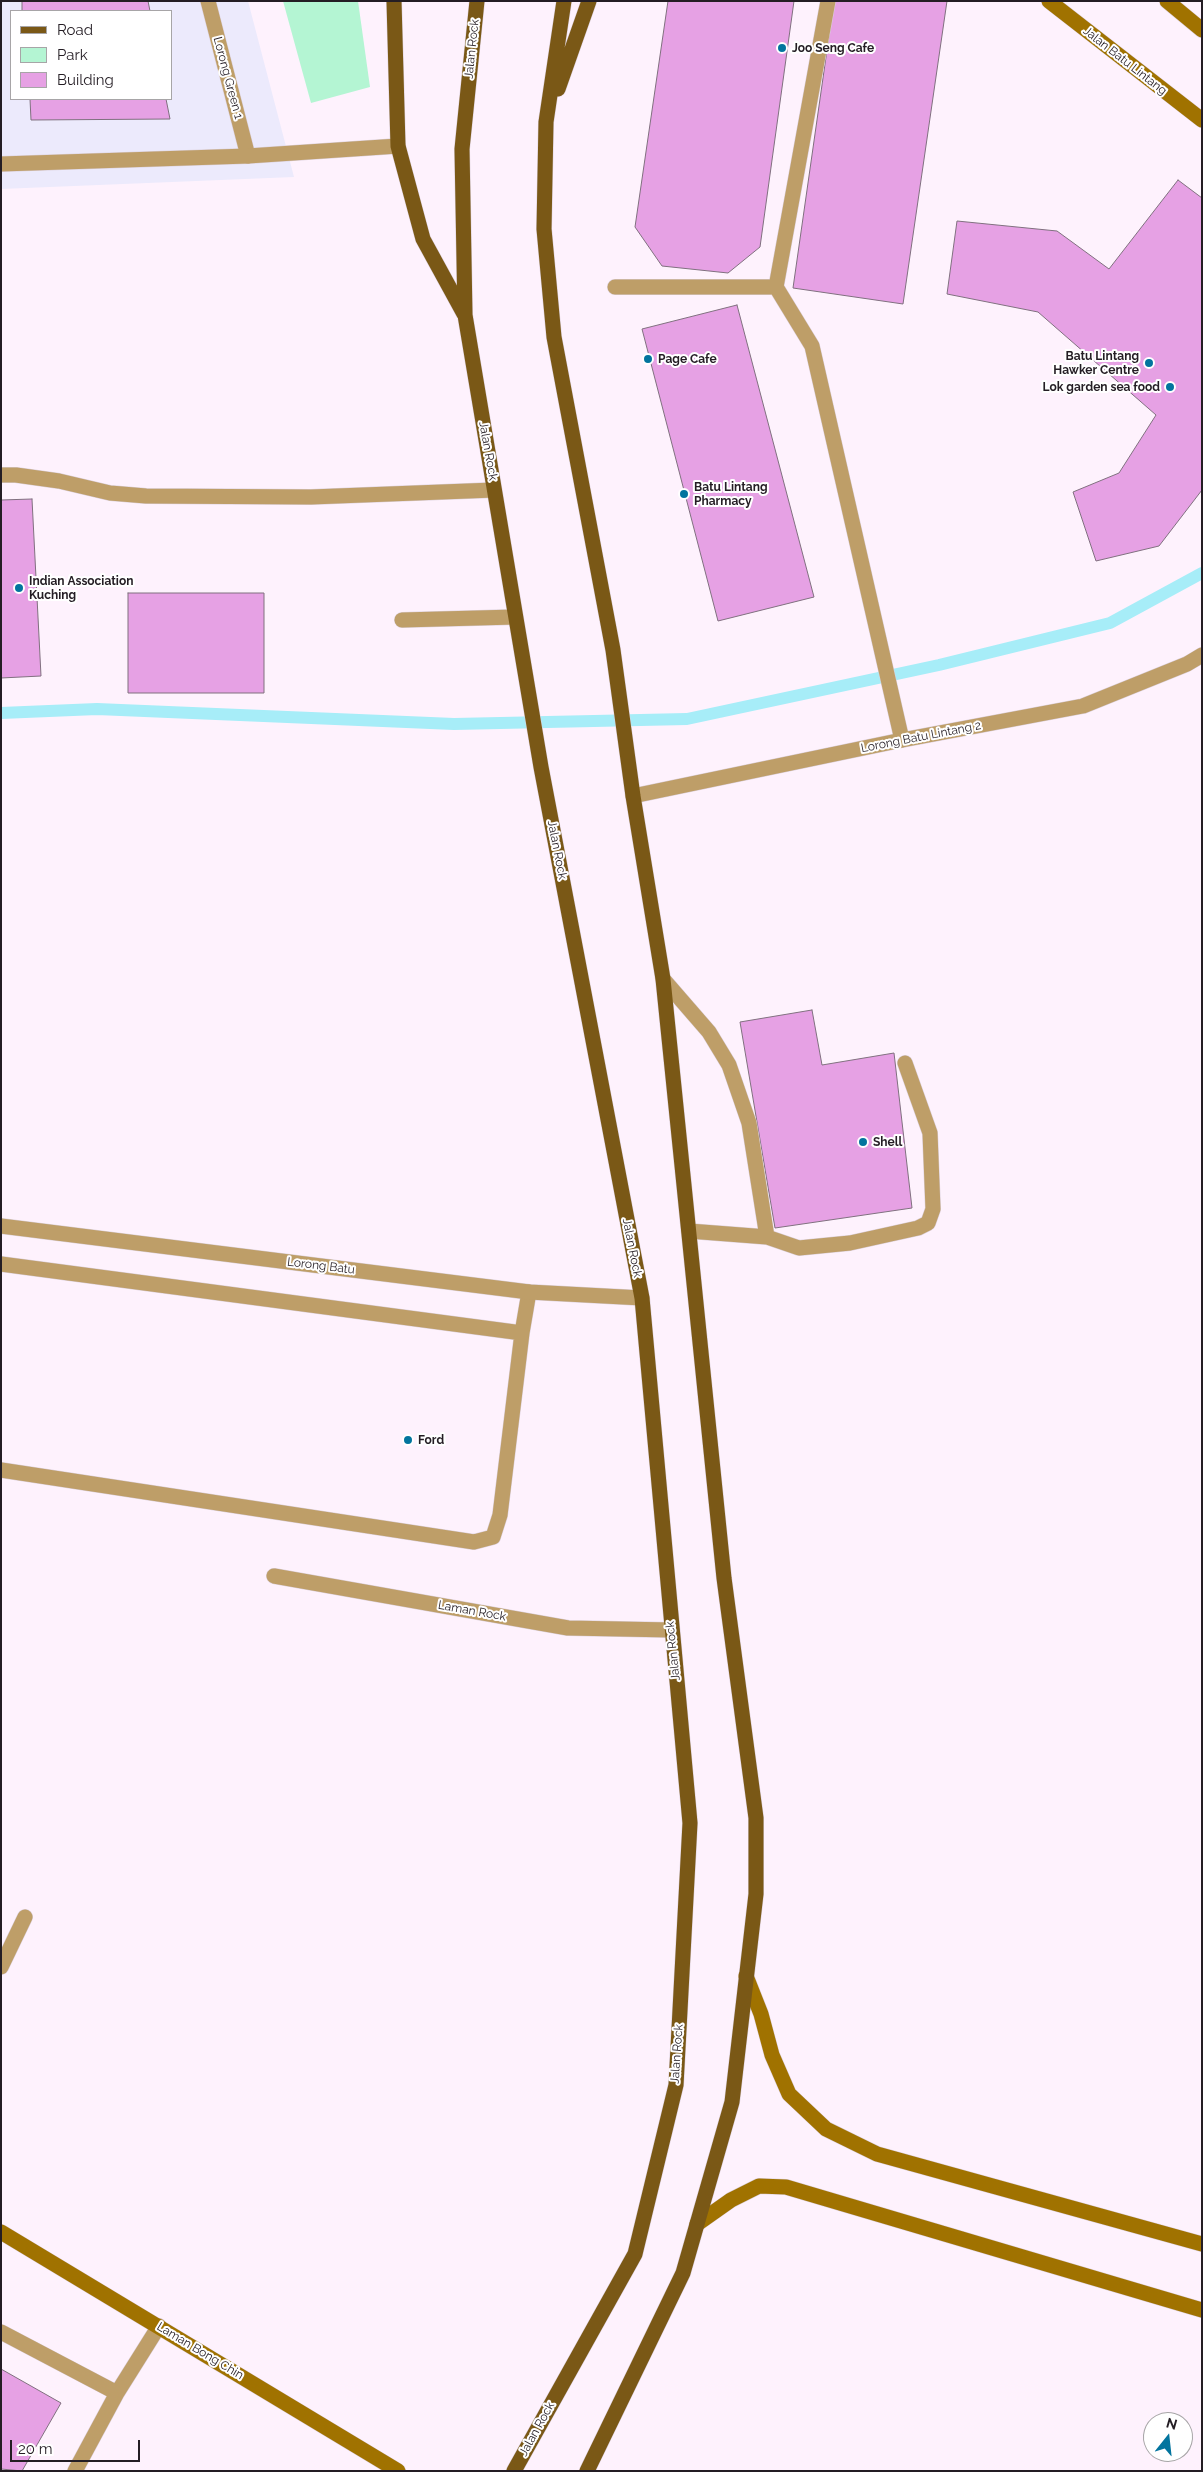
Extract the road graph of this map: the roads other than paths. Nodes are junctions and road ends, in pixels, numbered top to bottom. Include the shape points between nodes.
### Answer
1 (208, 1) edge
2 (394, 1) edge
3 (477, 1) edge
4 (564, 1) edge
5 (590, 1) edge
6 (828, 1) edge
7 (1049, 1) edge
8 (1167, 1) edge
9 (1202, 30) edge
10 (1202, 120) edge
11 (546, 122) junction
12 (398, 146) junction
13 (248, 156) junction
14 (1, 164) edge
15 (615, 287) dead end
16 (776, 287) junction
17 (464, 315) junction
18 (1, 475) edge
19 (494, 490) junction
20 (516, 617) junction
21 (402, 620) dead end
22 (1202, 654) edge
23 (902, 740) junction
24 (632, 796) junction
25 (663, 979) junction
26 (905, 1063) dead end
27 (1, 1226) edge
28 (689, 1231) junction
29 (767, 1237) junction
30 (1, 1264) edge
31 (530, 1292) junction
32 (642, 1298) junction
33 (522, 1333) junction
34 (1, 1470) edge
35 (274, 1576) dead end
36 (671, 1630) junction
37 (25, 1917) dead end
38 (1, 1967) edge
39 (746, 1976) junction
40 (697, 2224) junction
41 (1, 2232) edge
42 (1202, 2244) edge
43 (1202, 2310) edge
44 (158, 2326) junction
45 (1, 2332) edge
46 (117, 2394) junction
47 (76, 2471) edge
48 (398, 2471) edge
49 (514, 2471) edge
50 (587, 2471) edge

1 - 13 street, Lorong Green 1
2 - 12 main road
3 - 17 main road, Jalan Rock via 462,149
4 - 11 main road
5 - 11 main road
6 - 16 street
7 - 10 street, Jalan Batu Lintang
8 - 9 street
11 - 24 main road via 544,229 554,337 613,650
12 - 13 street
12 - 17 main road via 423,240
13 - 14 street
15 - 16 street
16 - 23 street via 812,346
17 - 19 main road, Jalan Rock
18 - 19 street via 146,496 312,497
19 - 20 main road, Jalan Rock
20 - 21 street
20 - 32 main road, Jalan Rock via 541,766
22 - 23 street, Lorong Batu Lintang 2 via 1187,664 1083,706
23 - 24 street, Lorong Batu Lintang 2
24 - 25 main road
25 - 28 main road
25 - 29 street via 709,1032 729,1065 749,1123
26 - 29 street via 930,1133 933,1209 928,1223 850,1243 799,1248
27 - 31 street, Lorong Batu
28 - 29 street
28 - 39 main road via 724,1578 756,1818 756,1894
30 - 33 street
31 - 32 street, Lorong Batu
31 - 33 street
32 - 36 main road, Jalan Rock
33 - 34 street via 500,1515 492,1536 474,1542
35 - 36 street, Laman Rock via 568,1628
36 - 49 main road, Jalan Rock via 690,1823 676,2085 635,2254
37 - 38 street
39 - 40 main road via 732,2102
39 - 42 street via 772,2055 789,2094 826,2129 876,2154
40 - 43 street via 731,2200 759,2186 786,2187
40 - 50 main road via 683,2273
41 - 44 street, Laman Bong Chin
44 - 46 street
44 - 48 street, Laman Bong Chin
45 - 46 street
46 - 47 street

